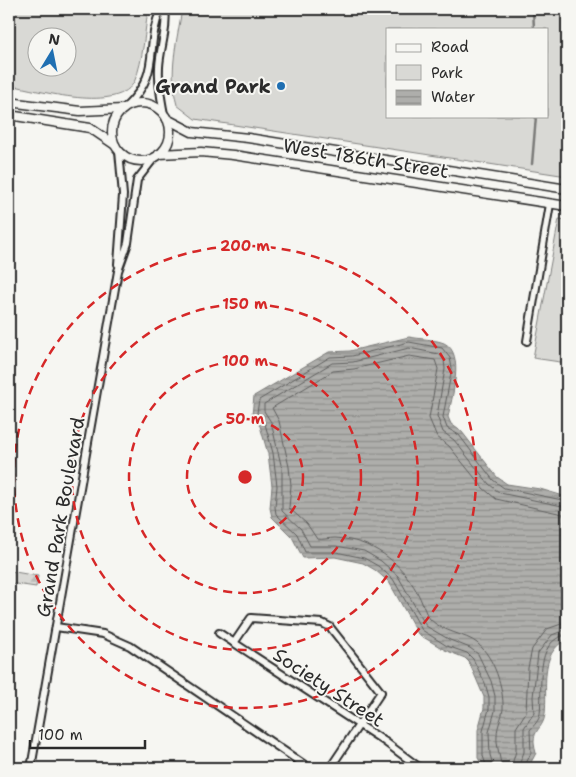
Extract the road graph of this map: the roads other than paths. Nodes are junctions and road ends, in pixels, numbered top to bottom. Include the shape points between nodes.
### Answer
1 (163, 9) edge
2 (9, 102) edge
3 (124, 108) junction
4 (9, 115) edge
5 (166, 117) junction
6 (118, 149) junction
7 (157, 156) junction
8 (567, 189) edge
9 (550, 204) junction
10 (567, 206) edge
11 (118, 271) junction
12 (527, 340) dead end
13 (56, 627) junction
14 (219, 633) dead end
15 (234, 643) junction
16 (359, 725) junction
17 (31, 768) edge
18 (309, 768) edge
19 (330, 768) edge
20 (420, 768) edge

1 - 3 street via 158,18 150,74 143,88
1 - 5 street via 166,20 159,83
2 - 3 street via 64,110
3 - 5 street via 146,103
3 - 6 street via 113,125 112,136
4 - 6 street via 90,128
5 - 7 street via 169,141
5 - 8 street, West 186th Street via 192,132
6 - 7 street via 128,158 139,160
6 - 11 street, Grand Park Boulevard via 123,195
7 - 9 street, West 186th Street via 201,152 233,155
7 - 11 street, Grand Park Boulevard via 137,180 128,243
9 - 10 street, West 186th Street
9 - 12 street
11 - 13 street, Grand Park Boulevard
13 - 17 street, Grand Park Boulevard
13 - 18 street via 103,634 130,646
14 - 15 street, Society Street
15 - 16 street, Society Street
15 - 16 street via 251,618 322,623 330,627 381,692
16 - 19 street
16 - 20 street, Society Street

